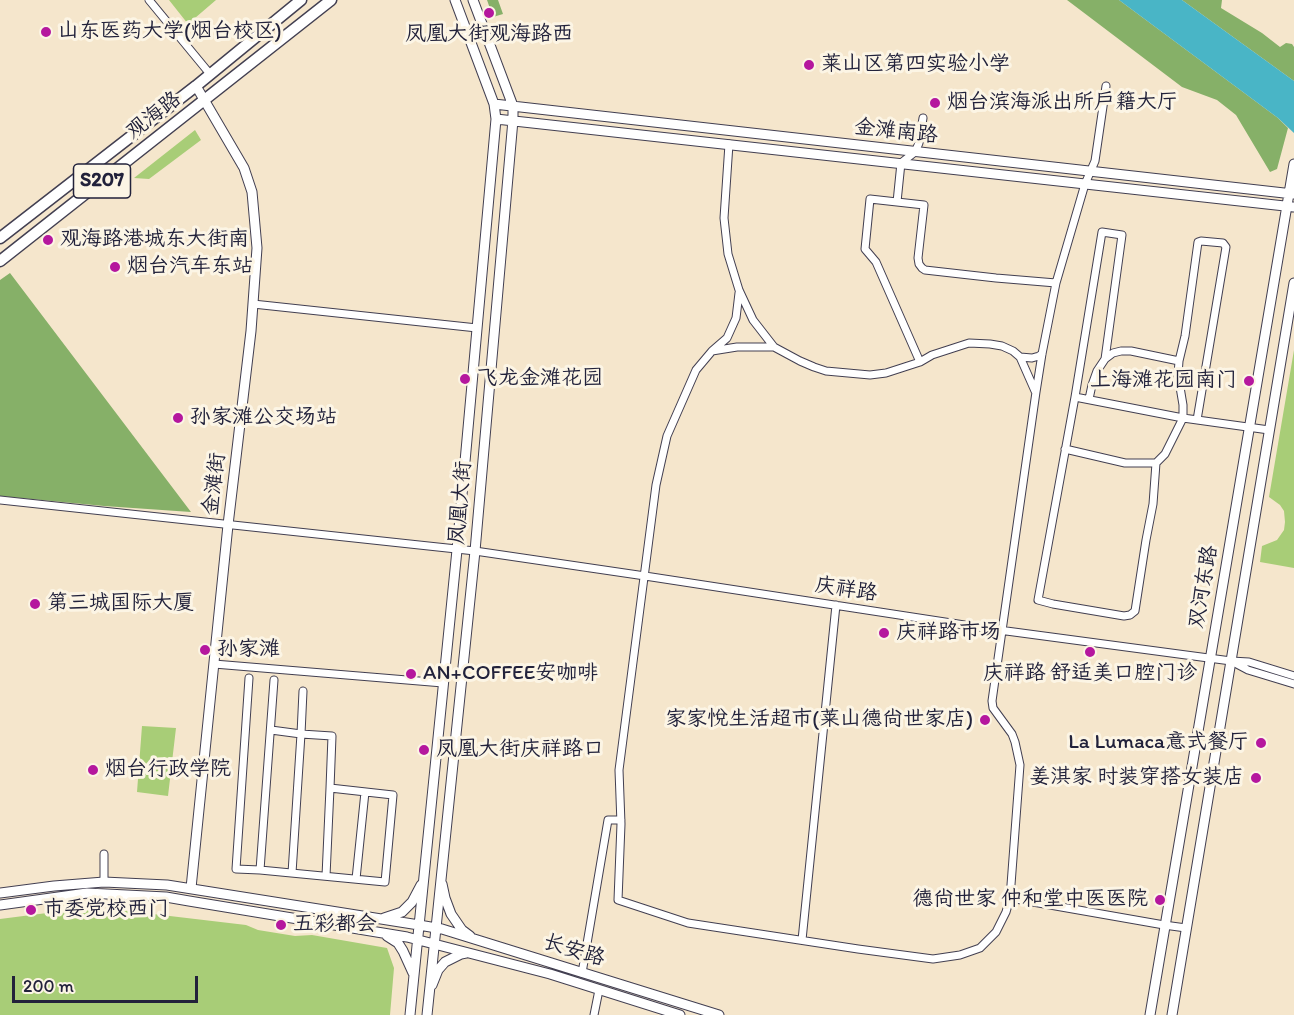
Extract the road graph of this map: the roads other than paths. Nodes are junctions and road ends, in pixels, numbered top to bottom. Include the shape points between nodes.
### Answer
1 (149, 0) edge
2 (301, 0) edge
3 (331, 0) edge
4 (455, 0) edge
5 (473, 0) edge
6 (210, 74) junction
7 (196, 86) junction
8 (1106, 86) dead end
9 (204, 101) junction
10 (494, 104) junction
11 (513, 106) junction
12 (600, 117) junction
13 (923, 118) dead end
14 (496, 119) junction
15 (513, 120) junction
16 (599, 130) junction
17 (729, 144) junction
18 (915, 152) junction
19 (901, 164) junction
20 (1294, 167) edge
21 (491, 168) junction
22 (508, 168) junction
23 (1090, 171) junction
24 (1085, 184) junction
25 (1292, 194) edge
26 (897, 202) junction
27 (1291, 207) edge
28 (0, 238) edge
29 (0, 261) edge
30 (1056, 283) junction
31 (1294, 283) edge
32 (739, 290) junction
33 (253, 304) junction
34 (477, 328) junction
35 (774, 347) junction
36 (712, 351) junction
37 (1042, 354) junction
38 (1020, 357) junction
39 (1105, 359) junction
40 (1179, 361) junction
41 (920, 362) junction
42 (1036, 392) junction
43 (1075, 397) junction
44 (1089, 399) junction
45 (1182, 418) junction
46 (1197, 420) junction
47 (1249, 428) junction
48 (1269, 430) junction
49 (466, 442) junction
50 (484, 443) junction
51 (1065, 449) junction
52 (1156, 463) junction
53 (0, 500) edge
54 (228, 525) junction
55 (457, 550) junction
56 (475, 551) junction
57 (645, 576) junction
58 (836, 605) junction
59 (1002, 630) junction
60 (446, 655) junction
61 (1210, 658) junction
62 (463, 661) junction
63 (1230, 661) junction
64 (214, 664) junction
65 (1294, 676) edge
66 (249, 678) dead end
67 (274, 680) dead end
68 (443, 683) junction
69 (1294, 684) edge
70 (303, 692) dead end
71 (271, 730) junction
72 (301, 734) junction
73 (330, 788) junction
74 (365, 792) junction
75 (621, 820) junction
76 (104, 854) dead end
77 (260, 870) junction
78 (292, 873) junction
79 (441, 875) junction
80 (326, 876) junction
81 (424, 877) junction
82 (356, 879) junction
83 (104, 882) junction
84 (191, 888) junction
85 (0, 893) edge
86 (1010, 897) junction
87 (189, 901) junction
88 (0, 905) edge
89 (382, 919) junction
90 (419, 925) junction
91 (1164, 925) junction
92 (435, 928) junction
93 (1186, 928) junction
94 (380, 932) junction
95 (475, 939) junction
96 (417, 940) junction
97 (802, 940) junction
98 (433, 944) junction
99 (469, 953) junction
100 (582, 972) junction
101 (414, 977) junction
102 (599, 990) junction
103 (429, 992) junction
104 (410, 1015) edge
105 (427, 1015) edge
106 (594, 1015) edge
107 (680, 1015) edge
108 (719, 1015) edge
109 (1150, 1015) edge
110 (1172, 1015) edge

1 - 6 street
2 - 6 main road, 观海路 / S207
3 - 9 main road, 观海路 / S207
4 - 10 street, 凤凰大街
5 - 11 street, 凤凰大街
6 - 7 main road, 观海路 / S207
7 - 9 street, 金滩街
7 - 28 main road, 观海路 / S207
8 - 23 street via 1095,161
9 - 29 main road, 观海路 / S207
9 - 33 street, 金滩街 via 244,168 252,192 257,248
10 - 11 street, 金滩南路
10 - 14 street, 凤凰大街
11 - 12 street, 金滩南路
11 - 15 street, 凤凰大街
12 - 16 street
12 - 18 street, 金滩南路
13 - 18 street
14 - 15 street, 金滩南路
14 - 21 street, 凤凰大街
15 - 16 street, 金滩南路
15 - 22 street, 凤凰大街
16 - 17 street, 金滩南路
17 - 19 street, 金滩南路
17 - 32 street via 724,218 728,254
18 - 19 street
18 - 23 street, 金滩南路
19 - 24 street, 金滩南路
19 - 26 street
20 - 25 street, 双河东路
21 - 22 street via 492,183 501,189
21 - 34 street, 凤凰大街
22 - 50 street, 凤凰大街
23 - 24 street
23 - 25 street, 金滩南路
24 - 27 street, 金滩南路
24 - 30 street
25 - 27 street, 双河东路
26 - 30 street via 924,205 918,258 925,270
26 - 41 street via 870,199 865,249 876,262
27 - 47 street, 双河东路
30 - 37 street
31 - 48 street, 双河东路
32 - 35 street via 753,320
32 - 36 street via 736,318 728,338
33 - 34 street
33 - 54 street, 金滩街
34 - 49 street, 凤凰大街
35 - 36 street via 737,346
35 - 41 street via 813,367 855,374 886,373
36 - 57 street via 696,370 667,436 656,484
37 - 38 street
37 - 42 street
38 - 41 street via 1002,346 969,343
38 - 42 street
39 - 40 street via 1113,352 1131,351
39 - 43 street via 1122,235 1102,232
39 - 44 street
40 - 45 street
40 - 46 street via 1198,243 1223,243 1226,247
42 - 59 street
43 - 44 street
43 - 51 street
44 - 45 street
45 - 46 street
45 - 52 street via 1165,454
46 - 47 street
47 - 48 street
47 - 61 street, 双河东路
48 - 63 street, 双河东路
49 - 50 street via 467,456 473,463 480,460
49 - 55 street, 凤凰大街
50 - 56 street, 凤凰大街
51 - 52 street via 1125,463
51 - 52 street via 1038,600 1106,613 1130,615 1135,611
53 - 54 street, 庆祥路
54 - 55 street, 庆祥路
54 - 64 street, 金滩街
55 - 56 street, 庆祥路
55 - 60 street, 凤凰大街
56 - 57 street, 庆祥路
56 - 62 street, 凤凰大街
57 - 58 street, 庆祥路
57 - 75 street via 618,770
58 - 59 street, 庆祥路
58 - 97 street
59 - 61 street, 庆祥路
59 - 86 street via 992,701 1016,742 1020,765
60 - 62 street via 452,634 461,634
60 - 68 street, 凤凰大街
61 - 63 street, 庆祥路
61 - 91 street, 双河东路
62 - 79 street, 凤凰大街
63 - 65 street, 庆祥路 via 1249,662
63 - 69 street, 庆祥路
63 - 93 street, 双河东路
64 - 68 street
64 - 84 street, 金滩街
66 - 77 street via 236,869
67 - 71 street
68 - 81 street, 凤凰大街
70 - 72 street
71 - 72 street
71 - 77 street
72 - 73 street via 333,736
72 - 78 street
73 - 74 street
73 - 80 street
74 - 82 street
74 - 82 street via 393,795 385,882
75 - 97 street via 618,900 688,923
75 - 100 street via 608,820
76 - 83 street
77 - 78 street
78 - 80 street
79 - 92 street, 凤凰大街
79 - 95 street via 451,914 462,930
80 - 82 street
81 - 89 street via 412,902 402,912
81 - 90 street, 凤凰大街
83 - 84 street, 长安路
83 - 85 street, 长安路
84 - 87 street, 金滩街
84 - 89 street, 长安路
86 - 91 street
86 - 97 street via 996,932 980,948 960,956 933,959
87 - 88 street, 长安路 via 87,893
87 - 94 street, 长安路
89 - 90 street, 长安路
90 - 92 street, 长安路
90 - 96 street, 凤凰大街
91 - 93 street
91 - 109 street, 双河东路
92 - 95 street, 长安路
92 - 98 street, 凤凰大街
93 - 110 street, 双河东路
94 - 96 street, 长安路
94 - 101 street via 398,943
95 - 100 street, 长安路
96 - 98 street, 长安路
96 - 101 street, 凤凰大街
98 - 99 street, 长安路
98 - 103 street, 凤凰大街
99 - 102 street, 长安路
99 - 103 street via 445,962
100 - 108 street, 长安路
101 - 104 street, 凤凰大街
102 - 106 street
102 - 107 street, 长安路
103 - 105 street, 凤凰大街

